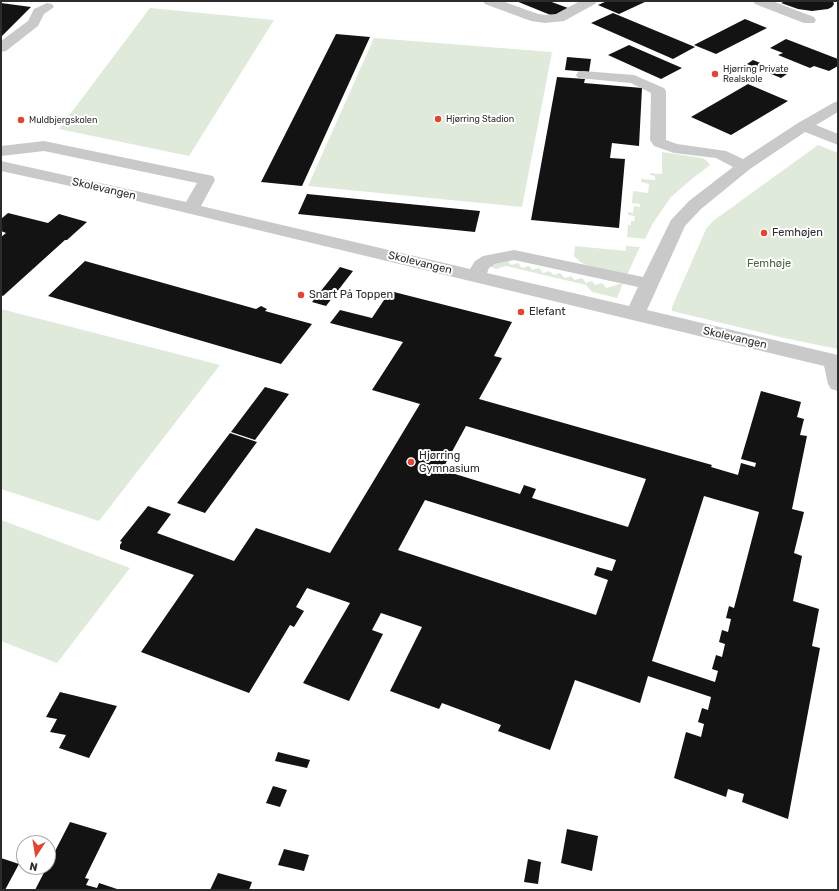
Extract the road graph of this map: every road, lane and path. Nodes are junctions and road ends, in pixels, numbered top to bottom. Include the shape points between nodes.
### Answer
1 (490, 1) edge
2 (590, 1) edge
3 (760, 1) edge
4 (47, 7) dead end
5 (809, 20) dead end
6 (1, 48) edge
7 (583, 75) dead end
8 (838, 106) edge
9 (804, 126) junction
10 (838, 140) edge
11 (3, 165) edge
12 (744, 166) junction
13 (191, 209) junction
14 (475, 277) junction
15 (649, 284) junction
16 (635, 315) junction
17 (836, 362) edge
18 (838, 384) edge

1 - 2 street via 545,19 559,18
3 - 5 street
4 - 6 street
7 - 12 street via 634,80 659,91 660,143 674,148 720,154
8 - 9 street
9 - 10 street
9 - 12 street
11 - 13 street, Skolevangen
11 - 13 street via 44,146 207,180
12 - 15 street via 695,205 677,224
13 - 14 street, Skolevangen
14 - 15 street via 489,260 514,255
14 - 16 street, Skolevangen
15 - 16 street
16 - 17 street, Skolevangen
17 - 18 street

